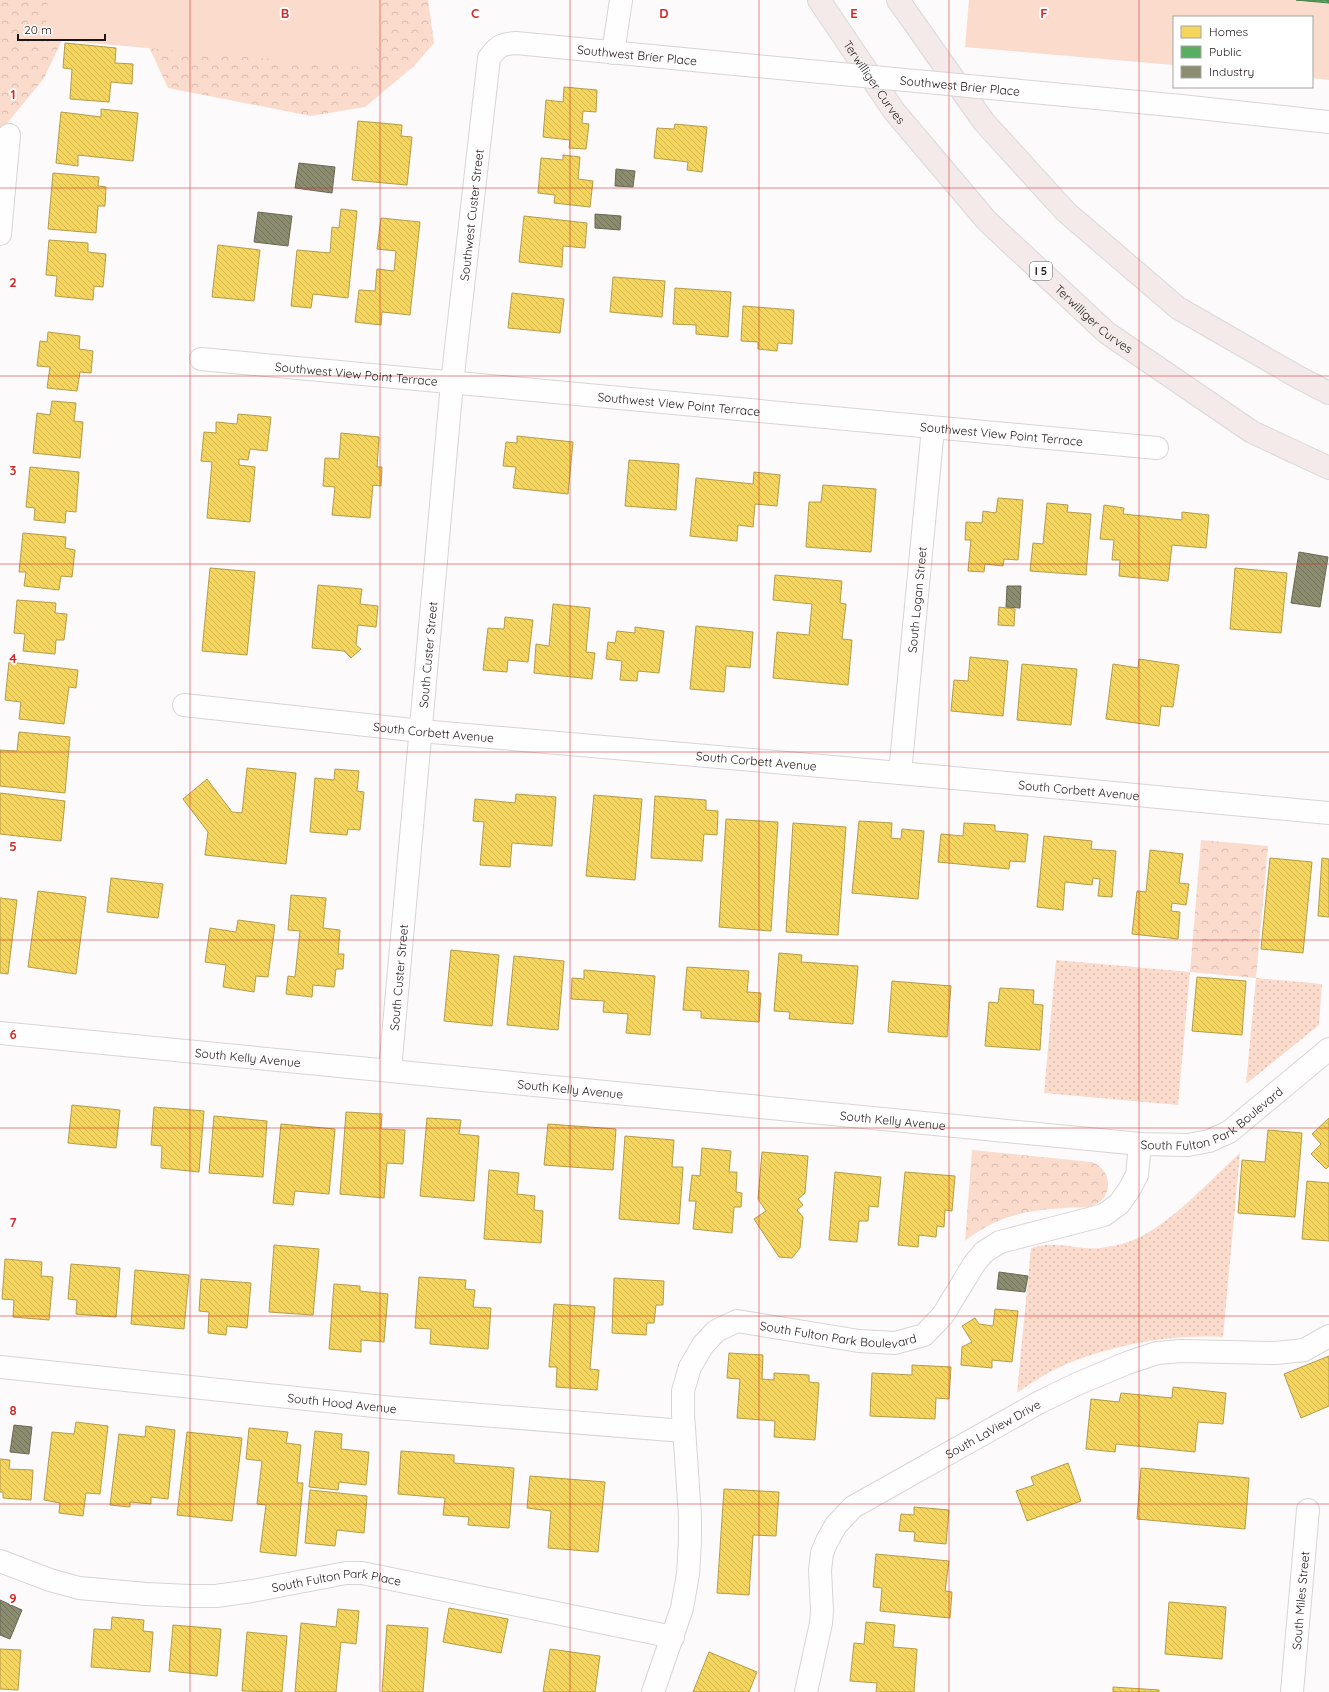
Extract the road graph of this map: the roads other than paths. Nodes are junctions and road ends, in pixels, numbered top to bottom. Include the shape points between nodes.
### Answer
1 (621, 0) edge
2 (819, 0) edge
3 (898, 0) edge
4 (496, 49) joint
5 (613, 53) junction
6 (1329, 122) edge
7 (9, 135) dead end
8 (0, 234) edge
9 (200, 359) dead end
10 (452, 383) junction
11 (1329, 393) edge
12 (933, 428) junction
13 (1157, 448) dead end
14 (1329, 468) edge
15 (184, 705) dead end
16 (421, 731) junction
17 (900, 773) junction
18 (1329, 813) edge
19 (0, 1033) edge
20 (1329, 1049) edge
21 (390, 1070) junction
22 (1140, 1144) junction
23 (1329, 1336) edge
24 (0, 1367) edge
25 (684, 1431) junction
26 (1308, 1510) dead end
27 (0, 1561) edge
28 (673, 1637) junction
29 (653, 1692) edge
30 (806, 1692) edge
31 (1292, 1692) edge

1 - 5 street
2 - 14 highway, Terwilliger Curves / I 5 via 894,111 987,221 1107,333 1252,432
3 - 11 highway via 984,122 1066,212 1178,308
4 - 5 street, Southwest Brier Place via 504,43 516,43
4 - 10 street, Southwest Custer Street via 489,58 487,70
5 - 6 street, Southwest Brier Place, bridge
7 - 8 street
9 - 10 street, Southwest View Point Terrace
10 - 12 street, Southwest View Point Terrace
10 - 16 street, South Custer Street
12 - 13 street, Southwest View Point Terrace
12 - 17 street, South Logan Street
15 - 16 street, South Corbett Avenue
16 - 17 street, South Corbett Avenue
16 - 21 street, South Custer Street
17 - 18 street, South Corbett Avenue
19 - 21 street, South Kelly Avenue
20 - 22 street, South Fulton Park Boulevard via 1229,1132 1209,1141 1188,1145
21 - 22 street, South Kelly Avenue
22 - 25 street, South Fulton Park Boulevard via 1137,1175 1119,1204 1104,1215 1000,1242 984,1252 943,1315 924,1335 895,1343 879,1343 737,1321 716,1331 703,1345 690,1367 683,1391
23 - 30 street, South LaView Drive via 1304,1350 1264,1354 1181,1351 1157,1353 1127,1363 1040,1402 853,1507 836,1526 822,1554 821,1623
24 - 25 street, South Hood Avenue via 393,1408
25 - 28 street, South Fulton Park Boulevard via 690,1541 682,1608
26 - 31 street, South Miles Street
27 - 28 street, South Fulton Park Place via 79,1588 189,1596 231,1594 346,1572 362,1572
28 - 29 street, South Fulton Park Boulevard

